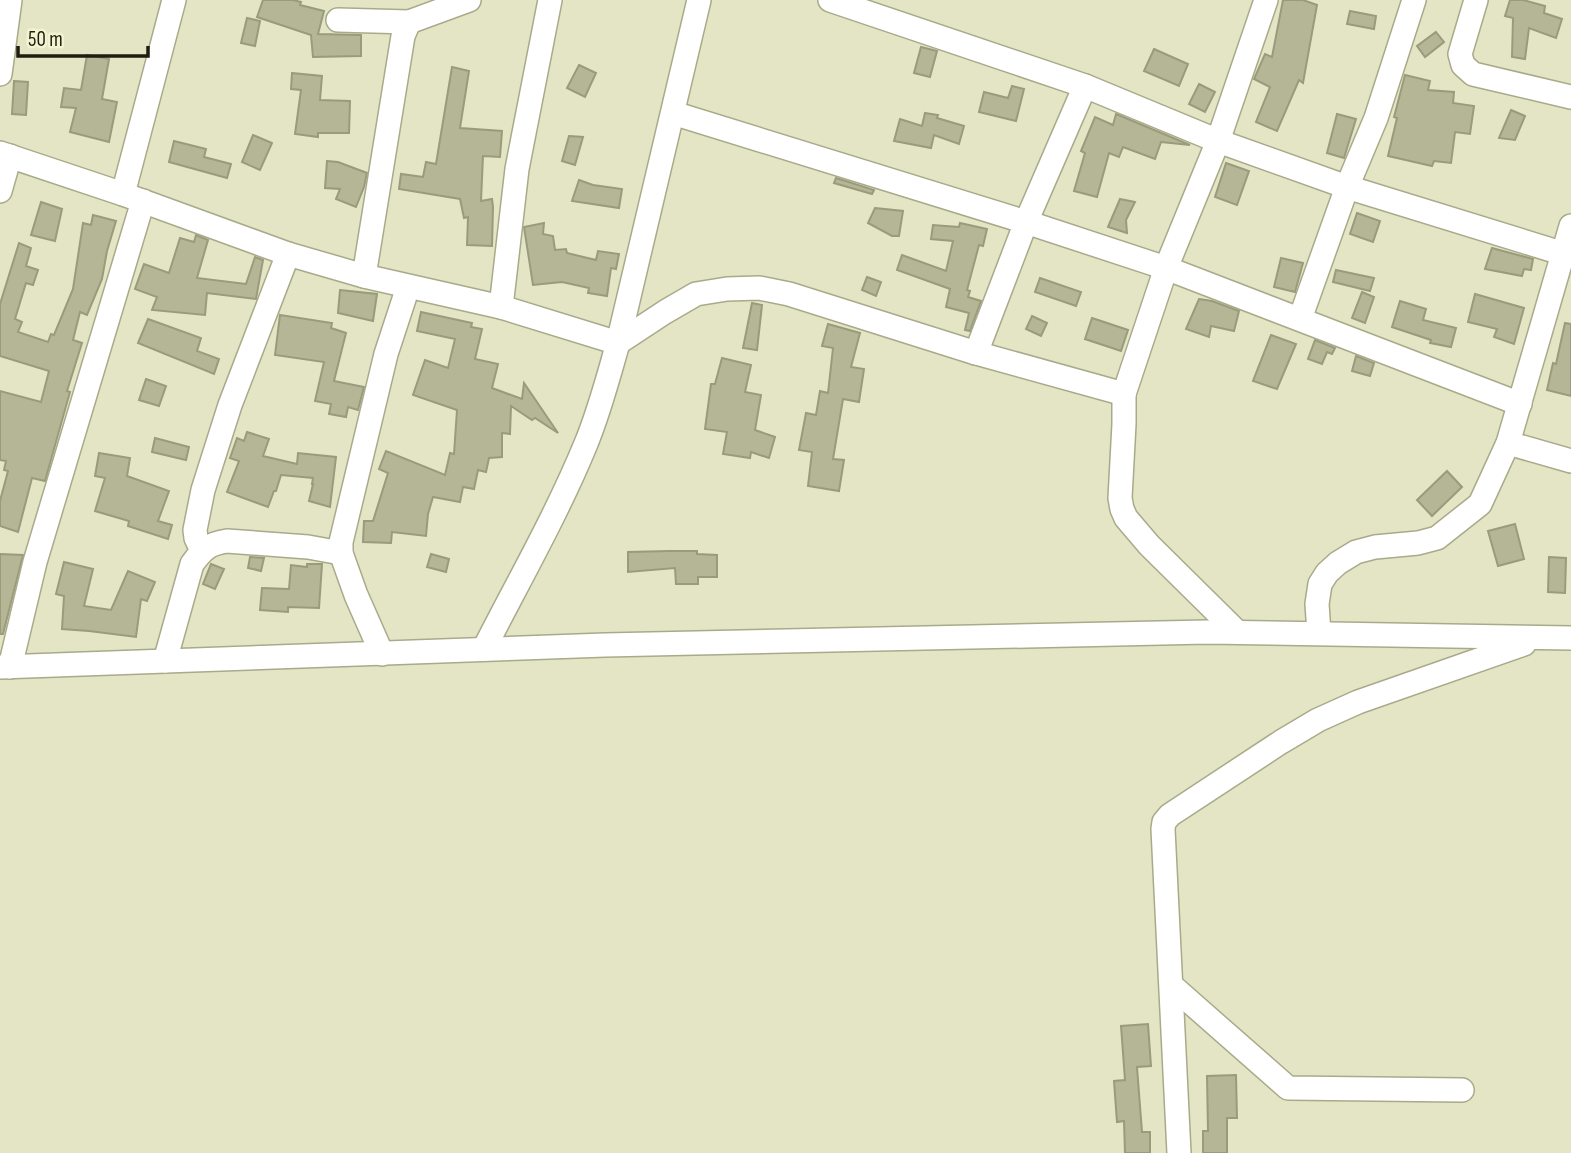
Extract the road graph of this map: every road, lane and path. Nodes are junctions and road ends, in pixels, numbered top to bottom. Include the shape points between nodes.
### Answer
1 (10, 0) edge
2 (174, 0) edge
3 (469, 0) edge
4 (550, 0) edge
5 (699, 0) edge
6 (830, 0) edge
7 (1266, 0) edge
8 (1414, 0) edge
9 (1476, 0) edge
10 (338, 20) dead end
11 (409, 22) junction
12 (0, 74) edge
13 (1085, 86) junction
14 (1571, 97) edge
15 (673, 113) junction
16 (1218, 141) junction
17 (5, 154) edge
18 (1348, 187) junction
19 (0, 191) edge
20 (133, 197) junction
21 (1026, 222) junction
22 (1571, 226) edge
23 (288, 254) junction
24 (1567, 254) edge
25 (1166, 268) junction
26 (364, 276) junction
27 (408, 287) junction
28 (501, 307) junction
29 (1300, 319) junction
30 (618, 343) junction
31 (975, 354) junction
32 (1124, 394) junction
33 (1520, 404) junction
34 (1508, 443) junction
35 (1571, 460) edge
36 (202, 551) junction
37 (341, 553) junction
38 (1237, 632) junction
39 (1319, 633) junction
40 (1540, 638) junction
41 (1571, 638) edge
42 (484, 649) junction
43 (382, 654) junction
44 (165, 662) junction
45 (5, 667) edge
46 (1172, 986) junction
47 (1462, 1090) dead end
48 (1179, 1153) edge

1 - 12 street
2 - 20 street
3 - 11 street
4 - 28 street via 517,169
5 - 15 street
6 - 13 street
7 - 16 street
8 - 18 street
9 - 14 street via 1460,54 1463,65 1473,75
10 - 11 street
11 - 26 street
13 - 16 street
13 - 21 street
15 - 21 street
15 - 30 street
16 - 18 street
16 - 25 street
17 - 19 street
17 - 20 street
18 - 24 street
18 - 29 street
20 - 23 street
20 - 45 street
21 - 25 street
21 - 31 street
22 - 24 street
23 - 26 street
23 - 36 street via 203,490 195,530
24 - 33 street
25 - 29 street
25 - 32 street
26 - 27 street
27 - 28 street
27 - 37 street via 386,354
28 - 30 street
29 - 33 street
30 - 31 street via 696,294 759,288
30 - 42 street via 586,445
31 - 32 street
32 - 38 street via 1120,498 1126,518
33 - 34 street
34 - 35 street
34 - 39 street via 1480,504 1444,534 1418,543 1356,552 1327,573 1317,604
36 - 37 street via 227,541
36 - 44 street via 192,564
37 - 43 street
38 - 39 street
38 - 42 street
39 - 40 street
40 - 41 street
40 - 46 street via 1318,720 1170,815 1163,829
42 - 43 street
43 - 44 street
44 - 45 street
46 - 47 street via 1289,1088
46 - 48 street

